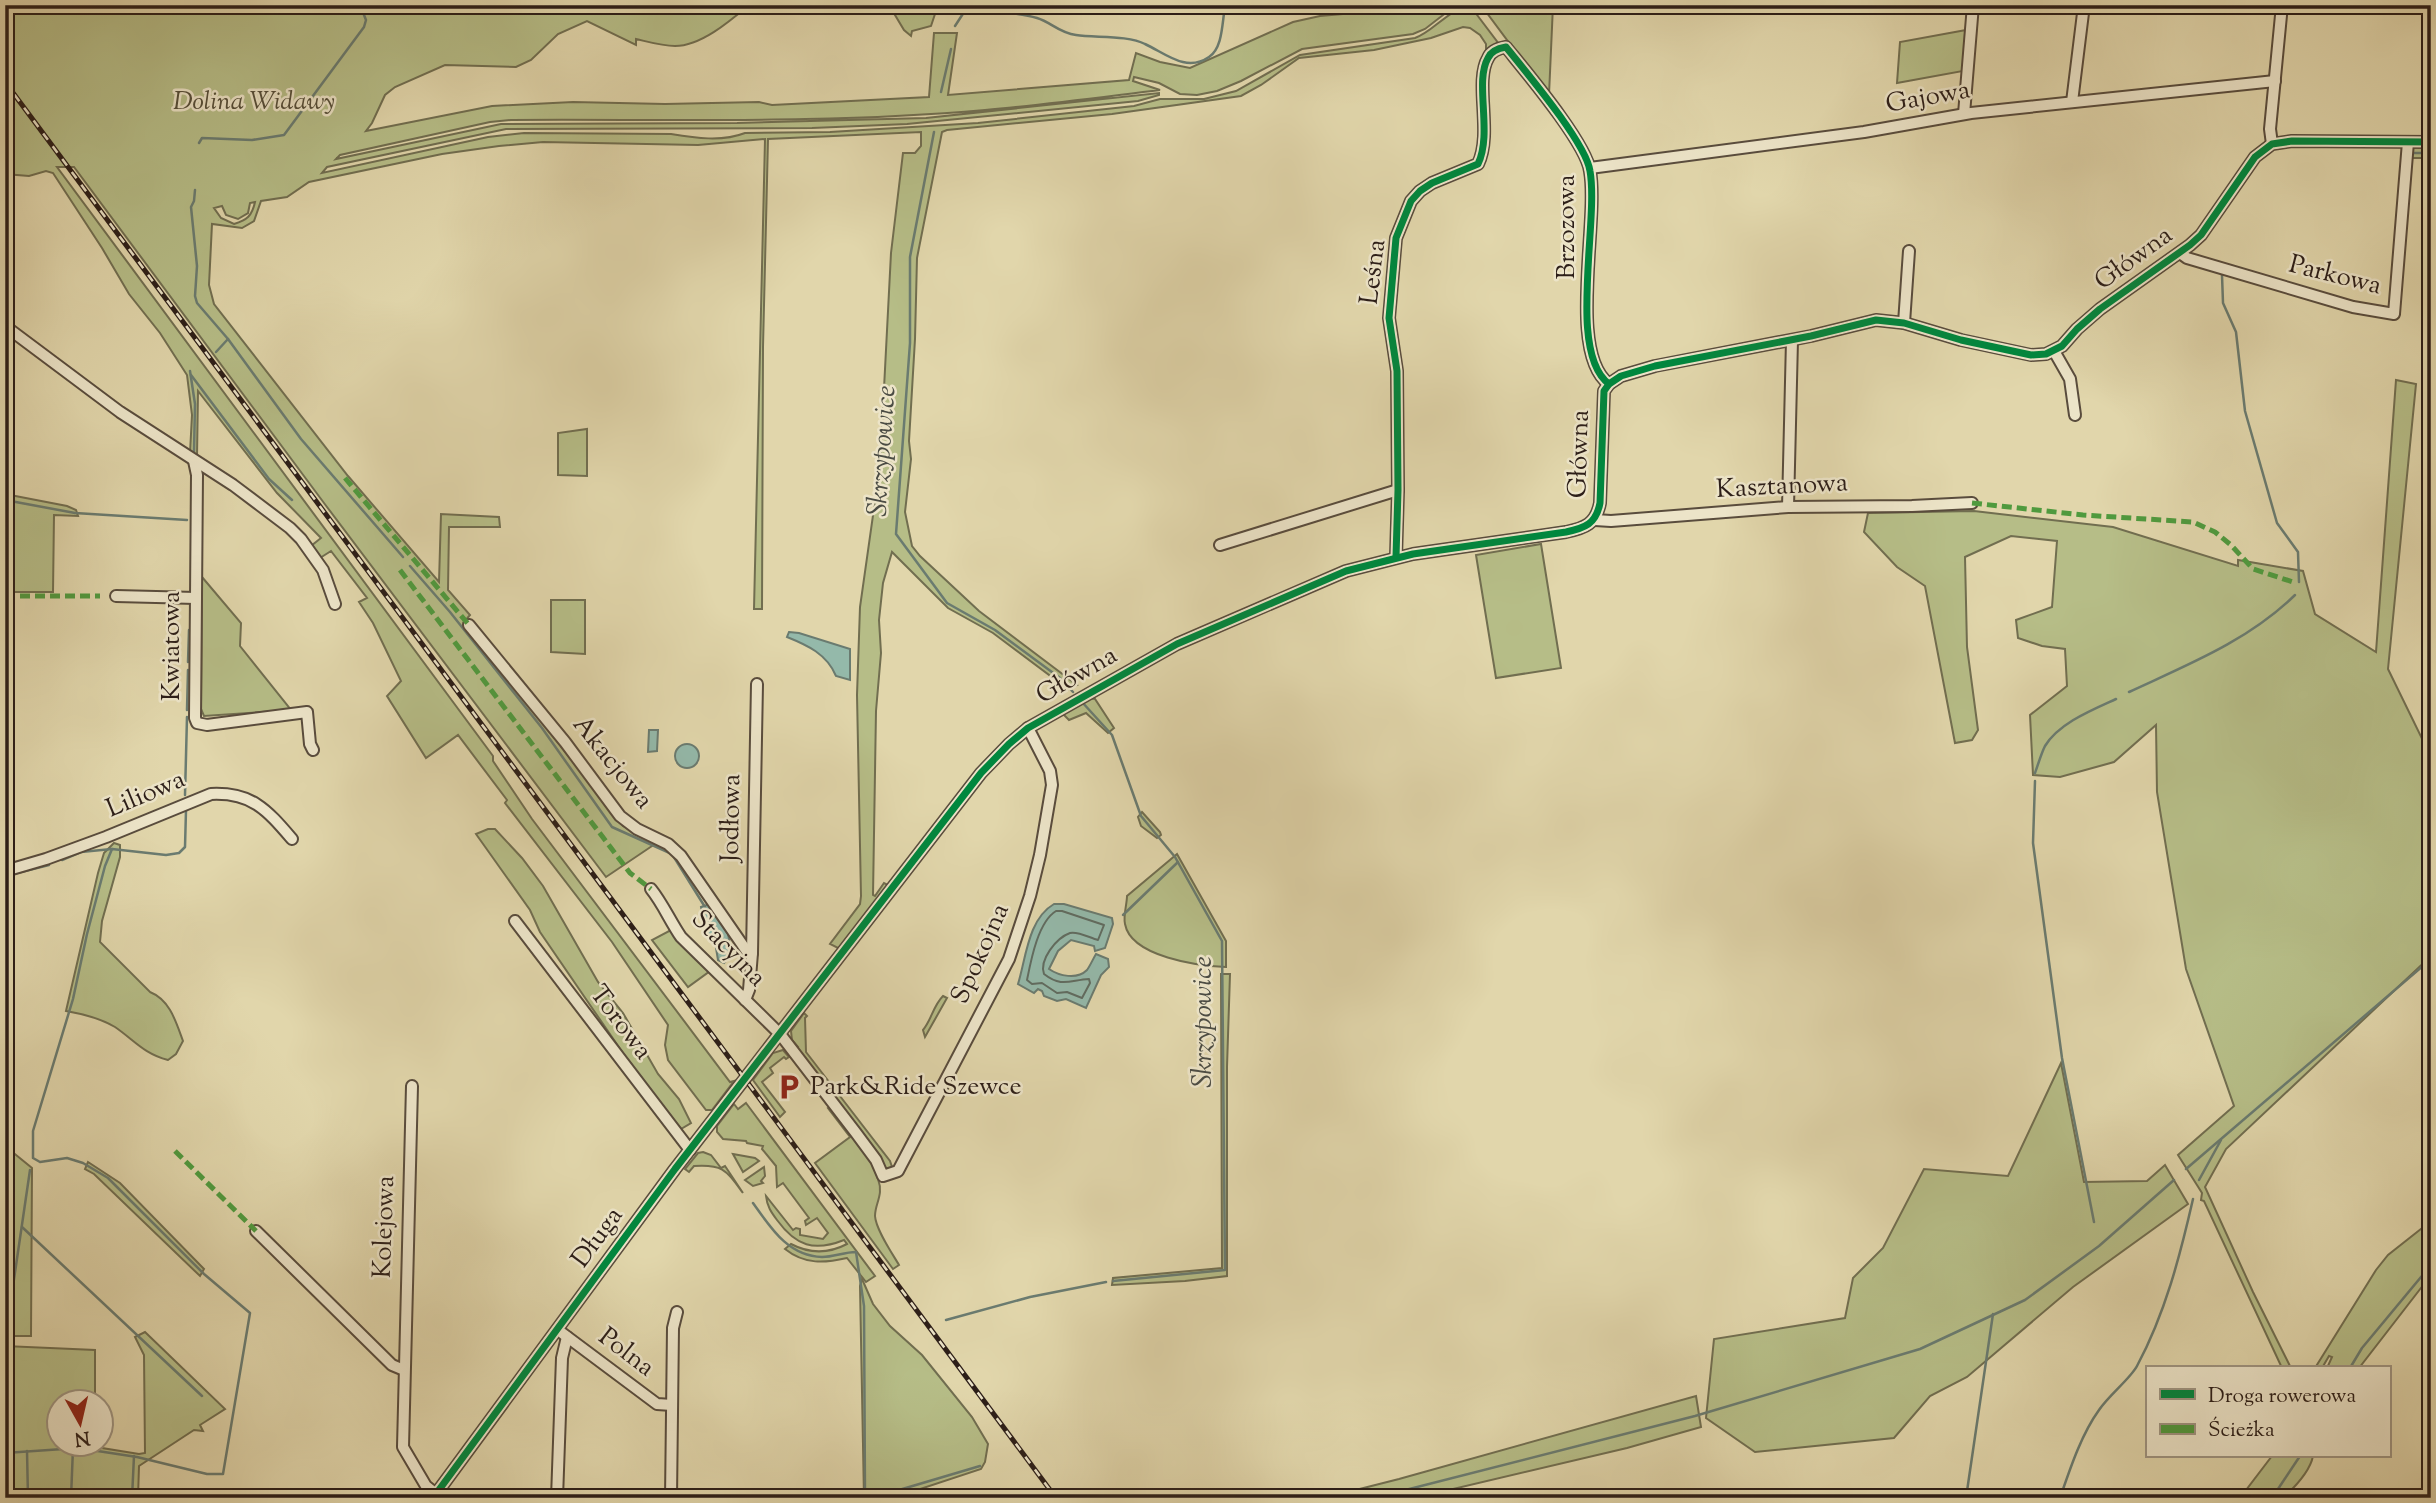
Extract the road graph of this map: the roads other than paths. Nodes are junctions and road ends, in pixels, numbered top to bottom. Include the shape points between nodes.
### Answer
1 (1973, 5) edge
2 (2084, 5) edge
3 (2282, 5) edge
4 (1506, 47) joint
5 (2275, 81) junction
6 (2072, 102) junction
7 (1964, 114) junction
8 (2408, 142) junction
9 (2431, 142) edge
10 (2272, 144) junction
11 (1590, 168) junction
12 (1909, 251) dead end
13 (2180, 253) junction
14 (1904, 323) junction
15 (5, 326) edge
16 (1792, 340) junction
17 (2054, 351) junction
18 (1609, 384) junction
19 (2075, 415) dead end
20 (194, 461) junction
21 (1398, 490) junction
22 (1972, 503) dead end
23 (1788, 507) junction
24 (1595, 520) junction
25 (1220, 545) dead end
26 (1395, 557) junction
27 (116, 596) dead end
28 (196, 598) junction
29 (335, 604) dead end
30 (469, 625) dead end
31 (757, 684) dead end
32 (1028, 728) junction
33 (313, 750) dead end
34 (292, 839) dead end
35 (5, 871) edge
36 (651, 889) dead end
37 (514, 921) dead end
38 (752, 953) junction
39 (745, 1000) junction
40 (802, 1007) joint
41 (780, 1034) junction
42 (412, 1086) dead end
43 (690, 1150) junction
44 (883, 1176) joint
45 (256, 1231) dead end
46 (677, 1311) dead end
47 (557, 1329) junction
48 (567, 1337) junction
49 (404, 1370) junction
50 (672, 1405) junction
51 (435, 1496) edge
52 (557, 1498) edge
53 (671, 1498) edge

1 - 7 street
2 - 6 street
3 - 5 street
4 - 11 street, Brzozowa via 1573,136
4 - 21 street, Leśna via 1488,57 1484,71 1485,145 1478,164 1420,191 1396,238 1389,318 1397,371
5 - 6 street, Gajowa
5 - 10 street
6 - 7 street, Gajowa
7 - 11 street, Gajowa via 1864,132
8 - 9 street
8 - 10 street
8 - 13 street, Parkowa via 2394,314 2353,307
10 - 13 street, Główna via 2255,157 2201,235
11 - 18 street, Brzozowa via 1588,339 1597,372
12 - 14 street
13 - 17 street, Główna via 2088,318
14 - 16 street, Główna via 1877,320
14 - 17 street, Główna via 2031,355
15 - 20 street
16 - 18 street, Główna via 1655,366
16 - 23 street
17 - 19 street via 2070,379
18 - 24 street, Główna via 1602,405 1600,503
20 - 28 street, Kwiatowa
20 - 29 street via 264,507 301,539 323,570
21 - 25 street
21 - 26 street, Leśna
22 - 23 street, Kasztanowa
23 - 24 street, Kasztanowa
24 - 26 street, Główna via 1566,532
26 - 32 street, Główna via 1326,578 1205,630
27 - 28 street
28 - 33 street, Kwiatowa via 197,723 307,712
30 - 38 street, Akacjowa via 620,816 681,856
31 - 38 street, Jodłowa
32 - 40 street, Główna via 982,773
32 - 44 street, Spokojna via 1050,771 1052,785 1026,911 988,1001 898,1171
34 - 35 street, Liliowa via 257,803 226,793 211,794 85,845
36 - 39 street, Stacyjna via 681,937
37 - 43 street, Torowa
38 - 39 street, Jodłowa
39 - 41 street, Stacyjna
40 - 41 street, Długa
41 - 43 street, Długa
41 - 44 street, Stacyjna via 876,1160
42 - 49 street, Kolejowa
43 - 47 street, Długa
45 - 49 street via 392,1365
46 - 50 street, Polna
47 - 48 street, Polna
47 - 51 street, Długa
48 - 50 street, Polna via 657,1404
48 - 52 street via 562,1358
49 - 51 street, Kolejowa via 402,1447
50 - 53 street, Polna

